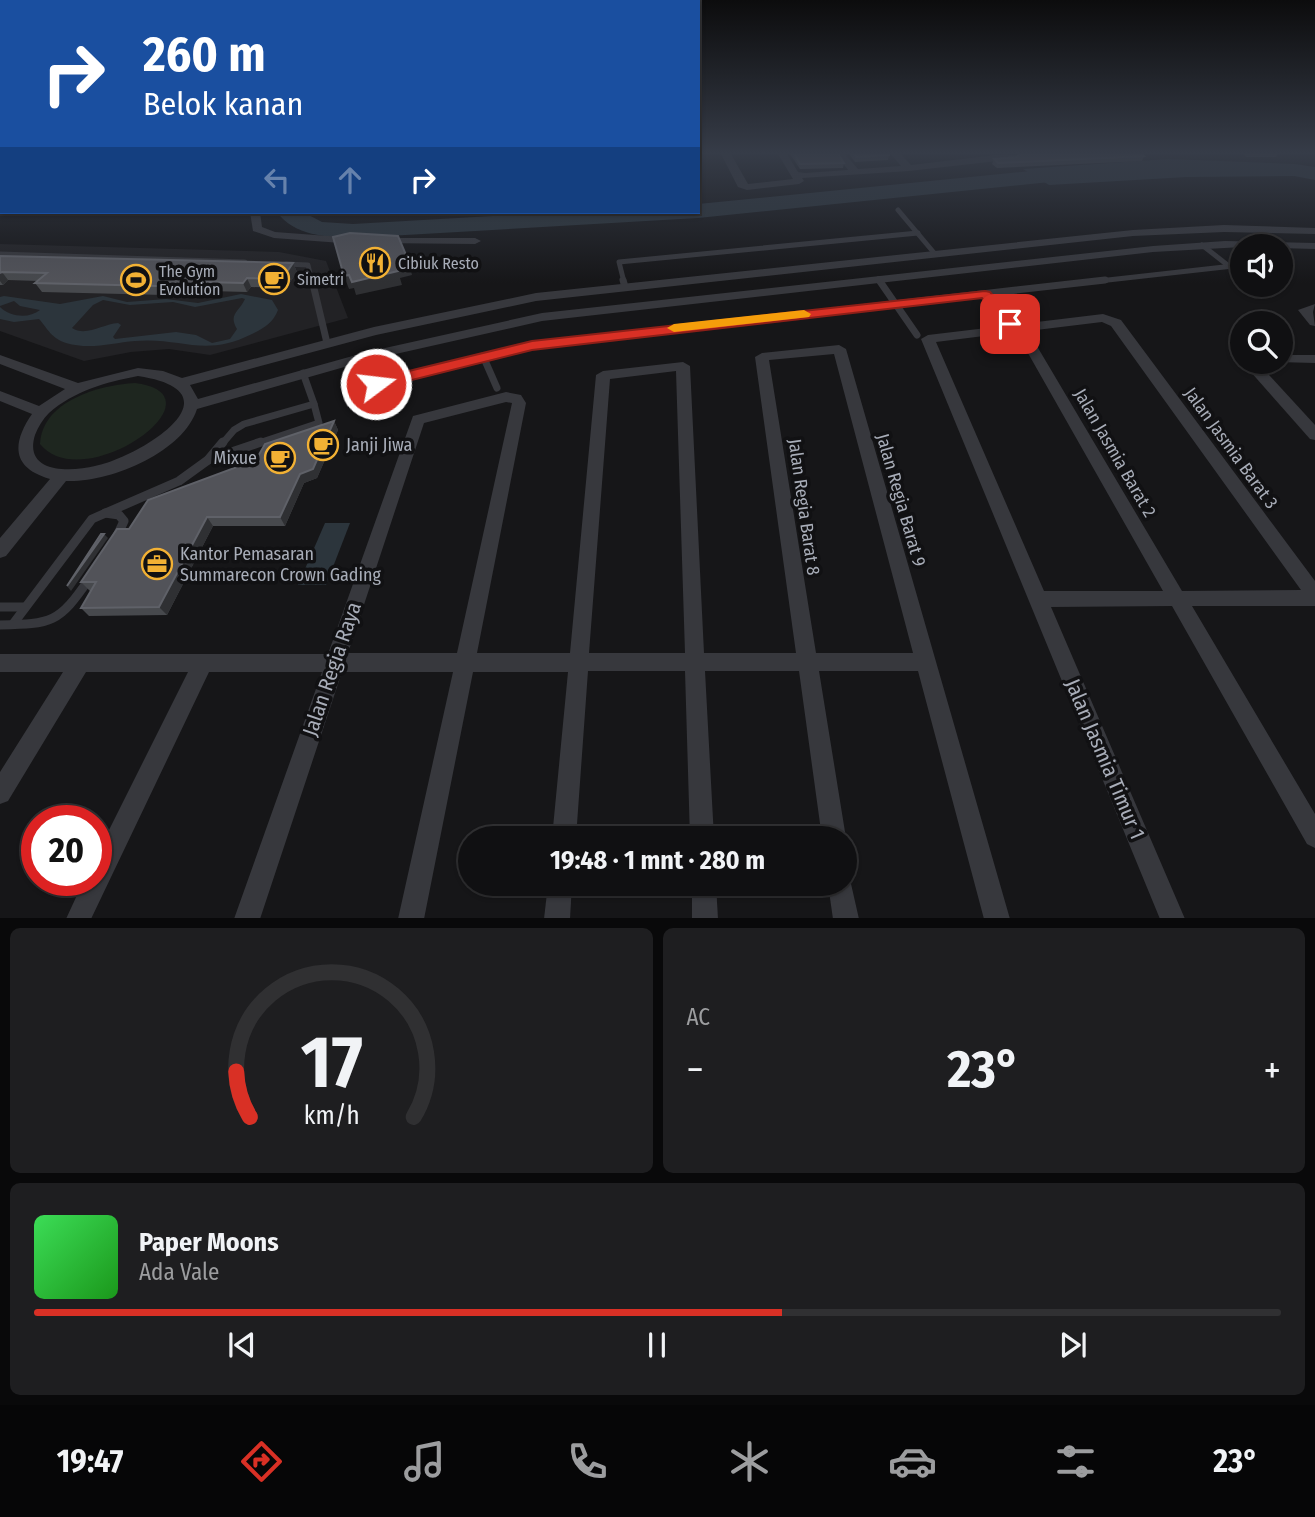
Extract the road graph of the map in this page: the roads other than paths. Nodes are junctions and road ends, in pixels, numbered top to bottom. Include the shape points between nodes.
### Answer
1 (898, 210) dead end
2 (255, 214) edge
3 (1315, 230) edge
4 (918, 233) junction
5 (475, 241) dead end
6 (1202, 245) junction
7 (1315, 246) edge
8 (0, 254) edge
9 (935, 254) junction
10 (250, 262) edge
11 (273, 263) edge
12 (1230, 267) joint
13 (878, 279) junction
14 (625, 287) junction
15 (985, 294) junction
16 (896, 304) junction
17 (1015, 326) junction
18 (374, 331) junction
19 (922, 337) junction
20 (327, 342) junction
21 (382, 352) junction
22 (367, 356) junction
23 (483, 356) junction
24 (762, 357) joint
25 (0, 359) edge
26 (1293, 359) edge
27 (1315, 359) edge
28 (303, 373) junction
29 (1260, 374) edge
30 (183, 382) junction
31 (77, 388) junction
32 (496, 388) dead end
33 (0, 396) edge
34 (314, 404) junction
35 (192, 405) junction
36 (41, 412) junction
37 (1315, 435) edge
38 (208, 460) junction
39 (61, 476) junction
40 (152, 495) junction
41 (145, 506) edge
42 (102, 512) junction
43 (138, 518) edge
44 (121, 531) junction
45 (113, 542) edge
46 (0, 551) edge
47 (98, 566) edge
48 (1315, 597) edge
49 (1177, 598) junction
50 (1038, 599) junction
51 (0, 607) edge
52 (25, 607) junction
53 (13, 624) junction
54 (0, 625) edge
55 (579, 662) junction
56 (695, 662) junction
57 (807, 662) junction
58 (926, 662) junction
59 (0, 663) edge
60 (80, 663) junction
61 (203, 663) junction
62 (334, 663) junction
63 (465, 663) junction
64 (0, 793) edge
65 (565, 826) edge
66 (702, 826) edge
67 (832, 826) edge
68 (1315, 836) edge
69 (559, 896) edge
70 (704, 896) edge
71 (843, 896) edge
72 (78, 918) edge
73 (247, 918) edge
74 (411, 918) edge
75 (557, 918) edge
76 (705, 918) edge
77 (846, 918) edge
78 (997, 918) edge
79 (1173, 918) edge

1 - 4 lane
2 - 5 street via 257,229 274,235
3 - 9 street via 1206,228
4 - 9 lane
4 - 14 lane via 619,262
6 - 7 street
6 - 12 lane
6 - 13 street
8 - 10 lane
9 - 14 street
11 - 20 lane via 308,265
12 - 15 lane
13 - 16 lane
13 - 21 street via 542,317
14 - 18 street via 537,296
15 - 16 lane
15 - 17 lane
16 - 19 lane
16 - 23 lane via 597,336
17 - 19 street
17 - 48 street, Jalan Jasmia Barat 3 via 1103,318 1116,323
17 - 49 street, Jalan Jasmia Barat 2
18 - 20 street
18 - 21 street
19 - 50 street, Jalan Jasmia Timur 1
20 - 30 street
21 - 22 street
22 - 23 lane via 376,384
22 - 28 street
23 - 32 lane
24 - 57 street, Jalan Regia Barat 8
24 - 58 street, Jalan Regia Barat 9 via 839,349
25 - 31 street
26 - 27 street
28 - 34 lane
28 - 35 street
29 - 37 street
30 - 31 street via 164,374 138,372
30 - 35 street
31 - 36 street
33 - 36 street
34 - 38 lane via 234,430
34 - 38 lane via 319,423
35 - 39 street via 168,438 145,453 108,469
36 - 39 street via 26,429 19,447 24,461 38,472
38 - 40 lane
39 - 46 street
40 - 41 lane
40 - 42 lane
42 - 44 lane via 119,515 124,521
42 - 52 lane via 82,530
43 - 44 lane
44 - 45 lane
47 - 53 lane via 67,612 55,621
48 - 49 street
49 - 50 street
49 - 68 street, Jalan Jasmia Barat 2
50 - 79 street, Jalan Jasmia Timur 1
51 - 52 lane
52 - 53 lane
53 - 54 lane
55 - 56 street
55 - 56 street via 603,375 683,366
55 - 63 street
55 - 65 street
56 - 57 street
56 - 66 street
57 - 58 street
57 - 67 street, Jalan Regia Barat 8
58 - 78 street, Jalan Regia Barat 9
59 - 60 street
60 - 61 street
60 - 64 street
61 - 62 street
61 - 72 street
62 - 63 street
62 - 63 street, Jalan Regia Raya via 418,420 516,398 519,403
62 - 73 street, Jalan Regia Raya
63 - 74 street
69 - 75 street
70 - 76 street
71 - 77 street

